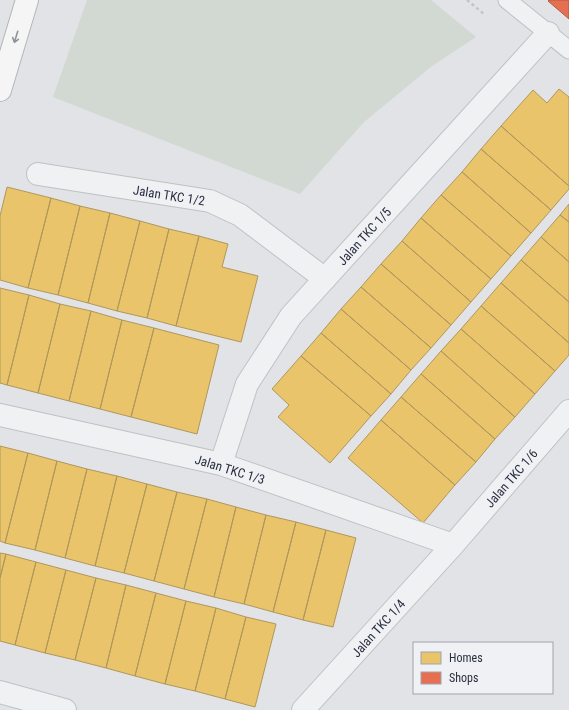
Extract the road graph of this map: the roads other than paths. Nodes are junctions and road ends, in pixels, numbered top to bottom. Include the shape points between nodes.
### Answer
1 (27, 0) edge
2 (507, 0) edge
3 (548, 33) junction
4 (569, 50) edge
5 (0, 90) edge
6 (38, 174) dead end
7 (325, 279) junction
8 (569, 411) edge
9 (0, 415) edge
10 (221, 464) junction
11 (454, 545) junction
12 (0, 692) edge
13 (65, 710) edge
14 (303, 710) edge

1 -> 5 highway
2 - 3 lane
3 - 4 lane
3 - 7 street, Jalan TKC 1/5
6 - 7 street, Jalan TKC 1/2 via 210,201 240,215
7 - 10 street, Jalan TKC 1/5 via 291,316 247,384
8 - 11 street, Jalan TKC 1/6
9 - 10 street, Jalan TKC 1/3
10 - 11 street, Jalan TKC 1/3
11 - 14 street, Jalan TKC 1/4
12 - 13 street

